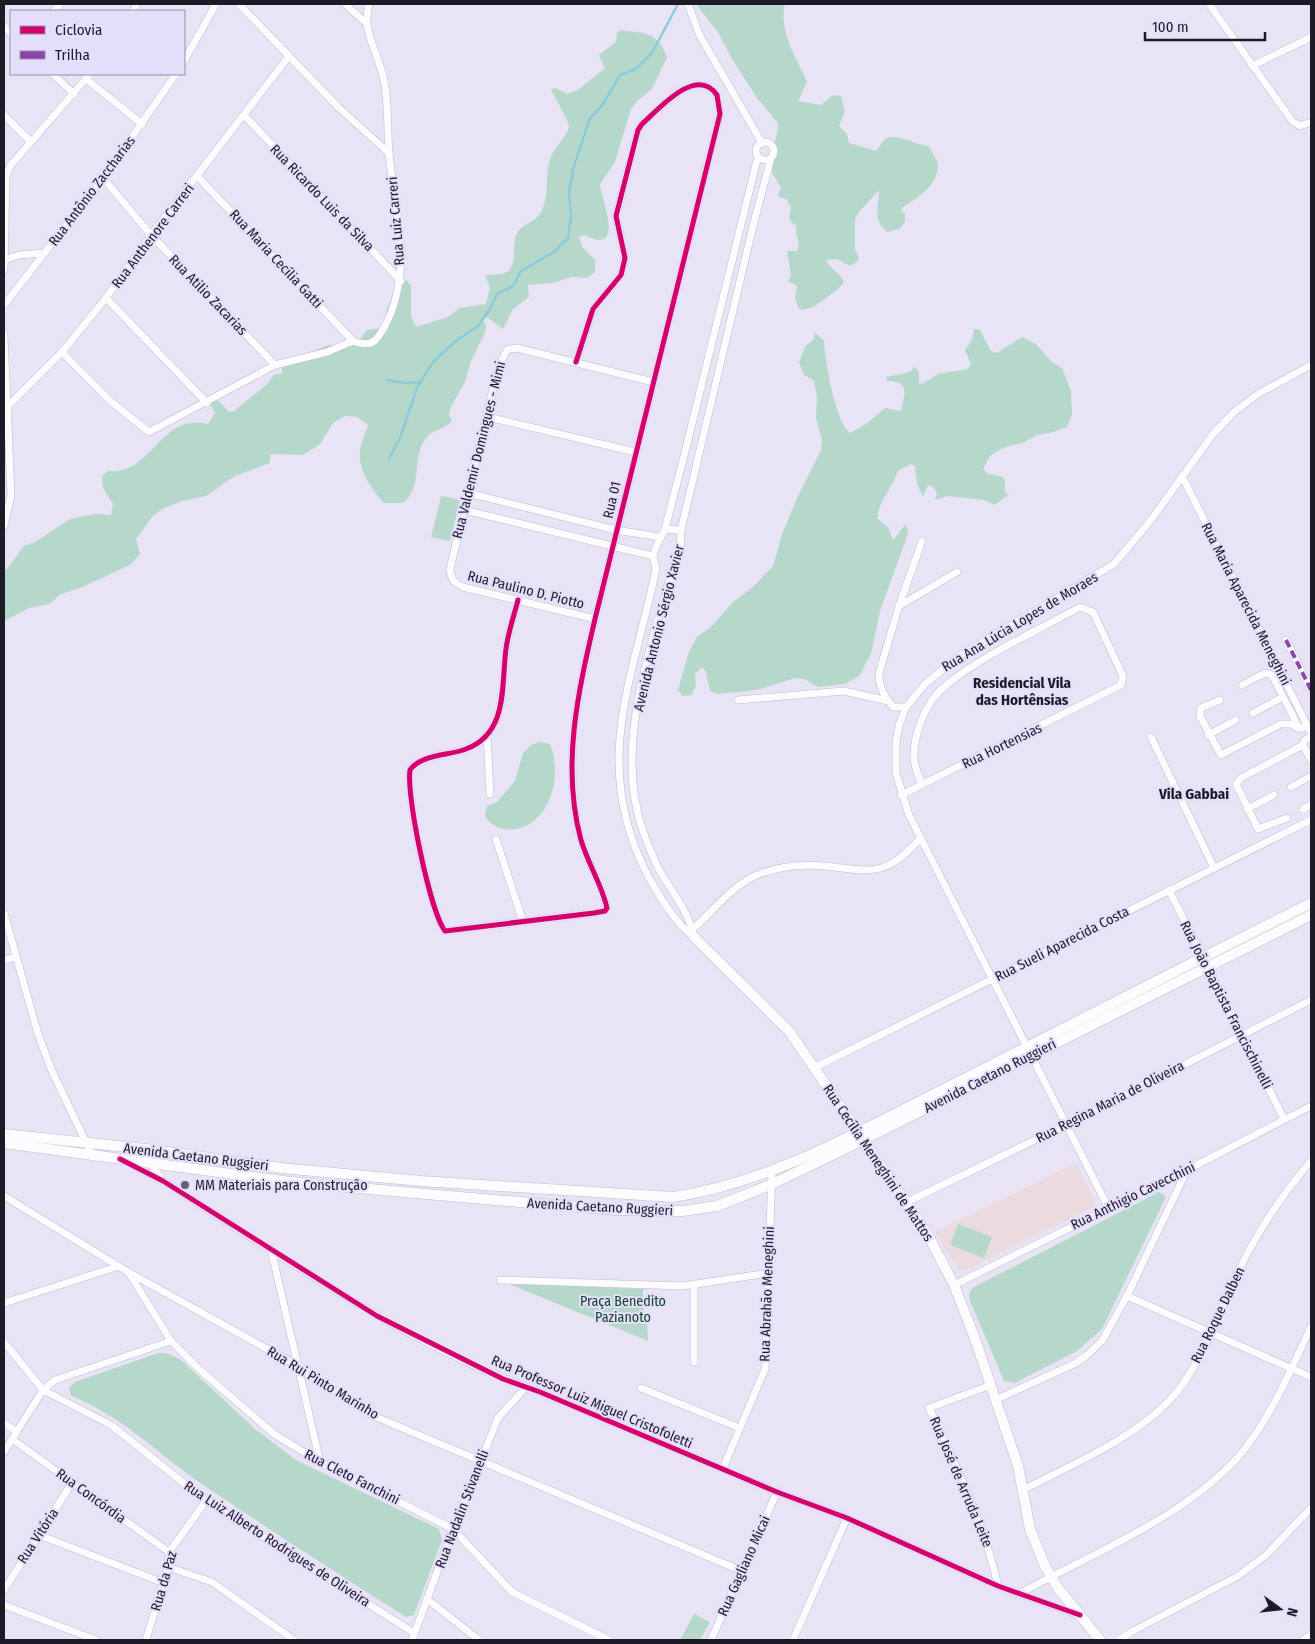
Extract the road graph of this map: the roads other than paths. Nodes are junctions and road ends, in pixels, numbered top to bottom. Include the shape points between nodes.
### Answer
1 (216, 4) edge
2 (239, 4) edge
3 (345, 4) edge
4 (369, 4) edge
5 (688, 4) edge
6 (1208, 4) edge
7 (367, 24) junction
8 (1311, 37) edge
9 (289, 56) junction
10 (185, 59) edge
11 (1252, 66) junction
12 (54, 75) edge
13 (175, 75) edge
14 (88, 76) edge
15 (74, 94) junction
16 (4, 115) edge
17 (244, 115) junction
18 (1311, 122) edge
19 (142, 124) junction
20 (30, 141) junction
21 (762, 143) junction
22 (389, 153) junction
23 (758, 156) junction
24 (771, 158) junction
25 (198, 177) junction
26 (103, 178) junction
27 (5, 198) edge
28 (151, 235) junction
29 (44, 252) junction
30 (4, 260) edge
31 (4, 270) edge
32 (401, 281) junction
33 (106, 298) junction
34 (4, 305) edge
35 (4, 335) edge
36 (353, 341) junction
37 (62, 352) junction
38 (576, 362) junction
39 (1311, 364) edge
40 (275, 365) junction
41 (5, 375) edge
42 (653, 382) junction
43 (207, 403) junction
44 (5, 407) edge
45 (488, 417) junction
46 (635, 452) junction
47 (6, 464) edge
48 (1182, 476) junction
49 (4, 488) edge
50 (468, 493) junction
51 (11, 494) junction
52 (464, 510) junction
53 (4, 526) edge
54 (664, 529) junction
55 (616, 530) junction
56 (681, 530) junction
57 (659, 537) junction
58 (922, 541) dead end
59 (613, 545) junction
60 (653, 556) junction
61 (656, 568) junction
62 (957, 572) dead end
63 (671, 574) junction
64 (453, 580) joint
65 (518, 600) junction
66 (899, 606) junction
67 (595, 619) junction
68 (1286, 640) dead end
69 (1242, 685) dead end
70 (1311, 690) edge
71 (1283, 697) junction
72 (738, 700) dead end
73 (1220, 700) dead end
74 (889, 701) junction
75 (906, 707) junction
76 (1253, 713) dead end
77 (1236, 720) dead end
78 (1308, 726) junction
79 (1299, 729) junction
80 (487, 735) junction
81 (1208, 735) junction
82 (1311, 735) edge
83 (1151, 738) dead end
84 (1303, 745) junction
85 (1311, 760) edge
86 (1311, 776) edge
87 (922, 785) junction
88 (1291, 787) dead end
89 (490, 794) dead end
90 (901, 795) junction
91 (1274, 795) dead end
92 (1311, 805) edge
93 (1247, 809) junction
94 (1303, 809) dead end
95 (1287, 818) dead end
96 (1311, 820) edge
97 (921, 838) junction
98 (496, 840) dead end
99 (1214, 868) junction
100 (1169, 890) junction
101 (1311, 903) edge
102 (4, 913) edge
103 (1311, 915) edge
104 (523, 922) junction
105 (691, 933) junction
106 (16, 957) junction
107 (4, 960) edge
108 (1205, 963) junction
109 (992, 979) junction
110 (1311, 1000) edge
111 (1242, 1035) junction
112 (1029, 1051) junction
113 (814, 1068) junction
114 (1311, 1106) edge
115 (1284, 1119) junction
116 (1066, 1125) junction
117 (4, 1134) edge
118 (860, 1136) junction
119 (4, 1143) edge
120 (89, 1144) junction
121 (146, 1149) junction
122 (93, 1157) junction
123 (120, 1158) junction
124 (1311, 1161) edge
125 (150, 1163) junction
126 (1186, 1170) junction
127 (772, 1171) junction
128 (163, 1181) junction
129 (770, 1185) junction
130 (4, 1196) edge
131 (907, 1202) junction
132 (1108, 1207) junction
133 (271, 1249) junction
134 (119, 1266) junction
135 (128, 1272) junction
136 (769, 1273) junction
137 (500, 1280) dead end
138 (694, 1284) junction
139 (954, 1285) junction
140 (1127, 1296) junction
141 (4, 1303) edge
142 (1311, 1327) edge
143 (1211, 1333) junction
144 (171, 1341) junction
145 (4, 1342) edge
146 (694, 1362) dead end
147 (298, 1366) junction
148 (1291, 1368) junction
149 (1311, 1377) edge
150 (992, 1385) junction
151 (526, 1387) junction
152 (641, 1388) dead end
153 (43, 1390) junction
154 (996, 1398) junction
155 (4, 1423) edge
156 (740, 1428) junction
157 (17, 1432) junction
158 (12, 1439) junction
159 (4, 1452) edge
160 (480, 1460) junction
161 (320, 1462) junction
162 (723, 1468) junction
163 (72, 1483) junction
164 (1023, 1490) junction
165 (777, 1492) junction
166 (206, 1500) junction
167 (1311, 1508) edge
168 (847, 1518) junction
169 (453, 1528) junction
170 (39, 1536) junction
171 (169, 1552) junction
172 (168, 1567) junction
173 (742, 1571) junction
174 (1050, 1577) junction
175 (164, 1582) junction
176 (998, 1586) junction
177 (4, 1590) edge
178 (1019, 1594) junction
179 (427, 1599) junction
180 (4, 1605) edge
181 (1080, 1615) junction
182 (1311, 1635) edge
183 (413, 1637) edge
184 (96, 1640) edge
185 (146, 1640) edge
186 (294, 1640) edge
187 (479, 1640) edge
188 (609, 1640) edge
189 (710, 1640) edge
190 (793, 1640) edge
191 (1100, 1640) edge
192 (1119, 1640) edge
193 (1303, 1640) edge

1 - 10 street
2 - 9 street
3 - 7 street
4 - 7 street, Rua Luiz Carreri
5 - 21 street via 699,34
6 - 11 street
7 - 22 street, Rua Luiz Carreri via 382,67
8 - 11 street
9 - 17 street, Rua Anthenore Carreri
9 - 22 street
11 - 18 street via 1297,125
12 - 15 street
13 - 19 street, Rua Antônio Zaccharias
14 - 15 street
14 - 19 street
15 - 20 street
16 - 20 street
17 - 25 street, Rua Anthenore Carreri
17 - 32 street, Rua Ricardo Luis da Silva
19 - 26 street, Rua Antônio Zaccharias
20 - 27 street via 10,166
21 - 23 street via 758,147
21 - 24 street via 773,147
22 - 32 street, Rua Luiz Carreri via 399,219
23 - 24 street via 763,160
23 - 54 street, Avenida Antonio Sérgio Xavier
24 - 56 street, Avenida Antonio Sérgio Xavier
25 - 28 street, Rua Anthenore Carreri
25 - 36 street, Rua Maria Cecília Gatti
26 - 28 street, Rua Atilio Zacarias
26 - 29 street, Rua Antônio Zaccharias
27 - 30 street
28 - 33 street, Rua Anthenore Carreri
28 - 40 street, Rua Atilio Zacarias
29 - 30 street
29 - 34 street, Rua Antônio Zaccharias
30 - 31 street
32 - 36 street, Rua Luiz Carreri via 392,313 379,338 364,345
33 - 37 street, Rua Anthenore Carreri
33 - 43 street
35 - 41 street
36 - 40 street, Rua Luiz Carreri via 327,352
37 - 43 street, Rua Luiz Carreri via 109,400 145,430 154,432
37 - 44 street, Rua Anthenore Carreri
38 - 42 street, Rua Valdemir Domingues - Mimi
38 - 42 street, Rua 01 via 594,309 621,274 626,258 616,216 638,130 685,87 700,84 713,89 719,101 720,114
38 - 45 street, Rua Valdemir Domingues - Mimi via 517,348 507,350 500,361
39 - 48 street, Rua Ana Lúcia Lopes de Moraes via 1258,394 1234,412
40 - 43 street, Rua Luiz Carreri
41 - 44 street
42 - 46 street, Rua 01
44 - 47 street
45 - 46 street
45 - 50 street, Rua Valdemir Domingues - Mimi
46 - 55 street, Rua 01
47 - 51 street
48 - 75 street, Rua Ana Lúcia Lopes de Moraes via 1114,564 961,655 926,683
48 - 78 street, Rua Maria Aparecida Meneghini
49 - 51 street
50 - 52 street, Rua Valdemir Domingues - Mimi
50 - 55 street
51 - 53 street
52 - 59 street
52 - 64 street, Rua Valdemir Domingues - Mimi via 450,569
54 - 56 street
54 - 57 street, Avenida Antonio Sérgio Xavier
55 - 57 street
55 - 59 street, Rua 01
56 - 63 street, Avenida Antonio Sérgio Xavier via 680,555
57 - 60 street, Avenida Antonio Sérgio Xavier
58 - 66 street
59 - 60 street
59 - 67 street, Rua 01
60 - 61 street, Avenida Antonio Sérgio Xavier
61 - 63 street
61 - 105 street, Avenida Antonio Sérgio Xavier via 622,708 618,766 625,816 642,864 660,898
62 - 66 street
63 - 105 street, Avenida Antonio Sérgio Xavier via 638,703 632,747 634,788 644,832 660,871 680,903
64 - 65 street, Rua Paulino D. Piotto via 463,587
65 - 67 street, Rua Paulino D. Piotto
65 - 80 street via 506,646 505,686 499,714
66 - 74 street via 878,673 879,685
67 - 104 street, Rua 01 via 579,688 572,738 573,794 581,840 607,906 600,912
68 - 70 street
69 - 71 street via 1265,673 1272,675
71 - 76 street
71 - 79 street
72 - 74 street via 844,691
73 - 81 street via 1201,708 1200,716
74 - 75 street via 894,707
75 - 90 street, Rua Ana Lúcia Lopes de Moraes via 899,726 895,759
77 - 81 street
78 - 79 street
78 - 82 street, Rua Maria Aparecida Meneghini
79 - 81 street via 1281,724 1221,755
80 - 89 street
80 - 104 street via 468,748 414,764 409,776 417,834 426,879 444,930
82 - 84 street
83 - 99 street
84 - 85 street
84 - 93 street via 1237,781
86 - 88 street
87 - 87 street, Rua Hortensias via 1117,688 1123,682 1093,612 1080,607 979,663 943,688 919,727 914,762
87 - 90 street, Rua Hortensias
90 - 97 street, Rua Ana Lúcia Lopes de Moraes
91 - 93 street
92 - 94 street
93 - 95 street via 1258,829
96 - 99 street, Rua Sueli Aparecida Costa
97 - 105 street via 900,858 881,868 782,867 755,876 728,894
97 - 109 street, Rua Ana Lúcia Lopes de Moraes
98 - 104 street
99 - 100 street, Rua Sueli Aparecida Costa
100 - 108 street, Rua João Baptista Francischinelli
100 - 109 street, Rua Sueli Aparecida Costa
101 - 108 main road, Avenida Caetano Ruggieri
102 - 106 street
103 - 108 main road, Avenida Caetano Ruggieri
105 - 113 main road, Rua Cecília Meneghini de Mattos via 784,1026
106 - 107 street
106 - 120 street via 52,1071
108 - 111 street, Rua João Baptista Francischinelli
108 - 112 main road, Avenida Caetano Ruggieri
109 - 112 street, Rua Ana Lúcia Lopes de Moraes
109 - 113 street, Rua Sueli Aparecida Costa
110 - 111 street, Rua Regina Maria de Oliveira
111 - 115 street, Rua João Baptista Francischinelli
111 - 116 street, Rua Regina Maria de Oliveira
112 - 116 street, Rua Ana Lúcia Lopes de Moraes
112 - 118 main road, Avenida Caetano Ruggieri
113 - 118 main road, Rua Cecília Meneghini de Mattos
114 - 115 street, Rua Anthigio Cavecchini
115 - 126 street, Rua Anthigio Cavecchini
116 - 131 street, Rua Regina Maria de Oliveira
116 - 132 street, Rua Ana Lúcia Lopes de Moraes
117 - 120 main road, Avenida Caetano Ruggieri
118 - 127 main road, Avenida Caetano Ruggieri
118 - 129 main road, Avenida Caetano Ruggieri
118 - 131 main road, Rua Cecília Meneghini de Mattos
119 - 122 main road, Avenida Caetano Ruggieri
120 - 121 main road, Avenida Caetano Ruggieri
120 - 122 street
121 - 125 street, Rua Professor Luiz Miguel Cristofoletti
121 - 127 main road, Avenida Caetano Ruggieri via 281,1168 421,1181 673,1197 706,1192
122 - 123 main road, Avenida Caetano Ruggieri
123 - 125 main road, Avenida Caetano Ruggieri
123 - 128 street, Rua Professor Luiz Miguel Cristofoletti
124 - 143 street, Rua Roque Dalben via 1254,1244 1230,1287
125 - 128 street, Rua Professor Luiz Miguel Cristofoletti
125 - 129 main road, Avenida Caetano Ruggieri via 291,1182 616,1210 682,1211 717,1206
126 - 132 street, Rua Anthigio Cavecchini
126 - 140 street
127 - 129 street, Rua Abrahão Meneghini
128 - 133 street, Rua Professor Luiz Miguel Cristofoletti
129 - 136 street, Rua Abrahão Meneghini
130 - 134 street, Rua Rui Pinto Marinho
131 - 139 main road, Rua Cecília Meneghini de Mattos
132 - 139 street, Rua Anthigio Cavecchini
133 - 147 street
133 - 151 street, Rua Professor Luiz Miguel Cristofoletti via 377,1316 503,1379
134 - 135 street, Rua Rui Pinto Marinho
134 - 141 street
135 - 144 street, Rua Cleto Fanchini
135 - 147 street, Rua Rui Pinto Marinho
136 - 138 street
136 - 156 street, Rua Abrahão Meneghini via 765,1369
137 - 138 street
138 - 146 street
139 - 150 main road, Rua Cecília Meneghini de Mattos
140 - 143 street
140 - 154 street via 1102,1341 1086,1356
142 - 148 street
143 - 148 street
143 - 164 street, Rua Roque Dalben via 1198,1359 1169,1400 1138,1428
144 - 153 street via 55,1380
144 - 161 street, Rua Cleto Fanchini via 274,1434
145 - 153 street, Rua Luiz Alberto Rodrigues de Oliveira
147 - 160 street, Rua Rui Pinto Marinho via 370,1414
147 - 161 street
148 - 149 street
148 - 174 street via 1273,1406 1253,1437 1205,1488 1180,1508
150 - 154 main road, Rua Cecília Meneghini de Mattos
150 - 176 street, Rua José de Arruda Leite via 929,1408 961,1474 990,1550
151 - 160 street, Rua Nadalin Stivanelli via 501,1412
151 - 162 street, Rua Professor Luiz Miguel Cristofoletti
152 - 156 street
153 - 157 street
153 - 166 street, Rua Luiz Alberto Rodrigues de Oliveira via 111,1425
154 - 164 main road, Rua Cecília Meneghini de Mattos
155 - 157 street
156 - 162 street, Rua Abrahão Meneghini
157 - 158 street
158 - 159 street
158 - 163 street, Rua Concórdia
160 - 169 street, Rua Nadalin Stivanelli
160 - 173 street, Rua Rui Pinto Marinho
161 - 169 street, Rua Cleto Fanchini
162 - 165 street, Rua Professor Luiz Miguel Cristofoletti
163 - 170 street, Rua Vitória
163 - 171 street, Rua Concórdia
164 - 174 main road, Rua Cecília Meneghini de Mattos via 1030,1529
165 - 168 street, Rua Professor Luiz Miguel Cristofoletti
165 - 173 street, Rua Gagliano Micai
166 - 171 street, Rua da Paz
166 - 183 street, Rua Luiz Alberto Rodrigues de Oliveira
167 - 192 street via 1266,1555 1238,1576
168 - 176 street, Rua Professor Luiz Miguel Cristofoletti
168 - 190 street
169 - 179 street, Rua Nadalin Stivanelli
169 - 188 street, Rua Cleto Fanchini via 512,1592
170 - 175 street
170 - 177 street, Rua Vitória
171 - 172 street, Rua da Paz
172 - 175 street, Rua da Paz
172 - 186 street via 212,1582
173 - 189 street, Rua Gagliano Micai
174 - 178 street
174 - 181 main road, Rua Cecília Meneghini de Mattos
175 - 185 street, Rua da Paz
176 - 178 street, Rua Professor Luiz Miguel Cristofoletti
178 - 181 street, Rua Professor Luiz Miguel Cristofoletti
179 - 183 street, Rua Nadalin Stivanelli
179 - 187 street
180 - 184 street
181 - 191 main road, Rua Cecília Meneghini de Mattos
182 - 193 street

